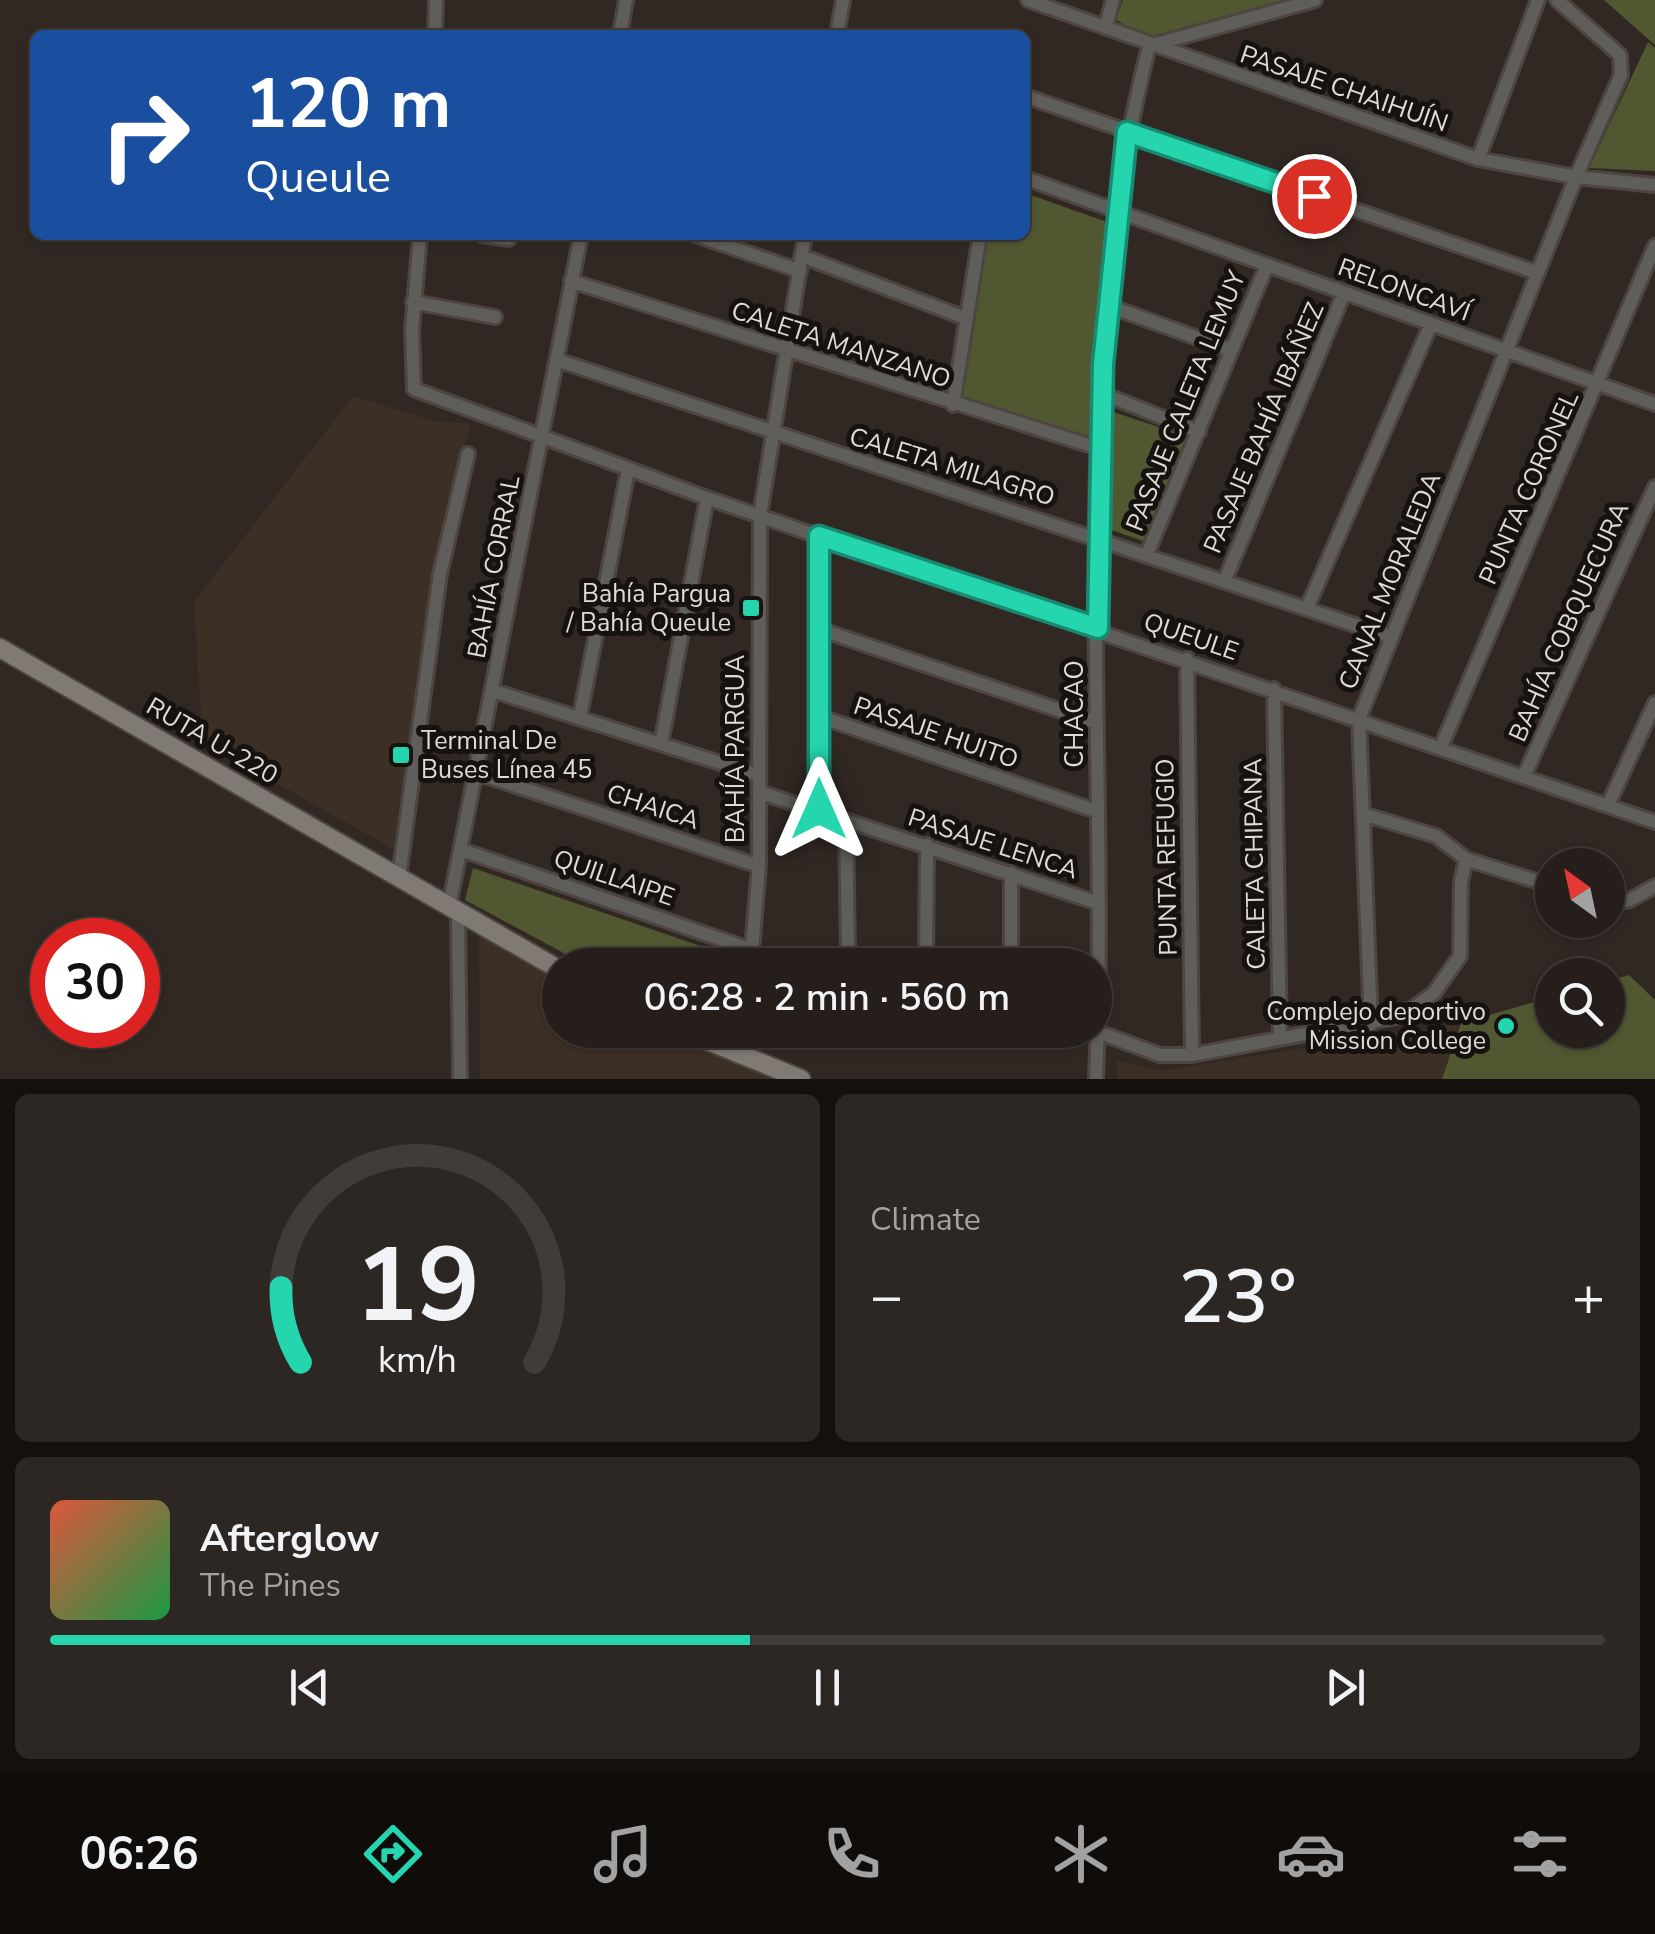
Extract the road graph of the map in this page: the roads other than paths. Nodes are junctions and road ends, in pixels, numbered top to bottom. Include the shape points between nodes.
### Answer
1 (436, 0) edge
2 (626, 0) edge
3 (843, 0) edge
4 (1028, 0) edge
5 (1114, 0) edge
6 (1315, 0) edge
7 (1538, 0) edge
8 (1557, 0) edge
9 (1106, 26) junction
10 (435, 30) edge
11 (622, 30) edge
12 (837, 30) edge
13 (1149, 46) junction
14 (1030, 98) edge
15 (1127, 132) junction
16 (1478, 159) junction
17 (1576, 177) junction
18 (1030, 180) edge
19 (1655, 185) edge
20 (1118, 212) junction
21 (419, 240) edge
22 (580, 240) edge
23 (715, 240) edge
24 (804, 240) edge
25 (979, 240) edge
26 (1655, 246) edge
27 (801, 263) junction
28 (1267, 265) junction
29 (1538, 274) junction
30 (571, 281) junction
31 (1344, 293) junction
32 (413, 302) junction
33 (1106, 304) junction
34 (495, 317) dead end
35 (966, 318) junction
36 (1431, 324) junction
37 (1231, 350) junction
38 (1506, 351) junction
39 (786, 352) junction
40 (557, 360) junction
41 (1599, 384) junction
42 (1101, 394) junction
43 (1655, 404) edge
44 (952, 405) junction
45 (1199, 432) junction
46 (773, 435) junction
47 (541, 438) junction
48 (1098, 448) junction
49 (468, 454) dead end
50 (628, 470) junction
51 (1655, 487) edge
52 (706, 498) junction
53 (760, 516) junction
54 (819, 536) junction
55 (1099, 536) junction
56 (1148, 554) junction
57 (1225, 580) junction
58 (1307, 608) junction
59 (1098, 628) junction
60 (819, 629) junction
61 (1392, 637) junction
62 (0, 648) edge
63 (1188, 659) junction
64 (1274, 690) junction
65 (494, 691) junction
66 (1655, 703) edge
67 (580, 716) junction
68 (818, 716) junction
69 (1359, 719) junction
70 (1097, 724) junction
71 (661, 744) junction
72 (1441, 747) junction
73 (477, 773) junction
74 (758, 775) junction
75 (1524, 776) junction
76 (759, 792) junction
77 (1608, 805) junction
78 (819, 809) junction
79 (1096, 812) junction
80 (1363, 814) junction
81 (846, 820) junction
82 (1655, 822) edge
83 (928, 845) junction
84 (462, 850) junction
85 (1466, 859) junction
86 (759, 866) junction
87 (1012, 873) junction
88 (399, 877) junction
89 (1535, 881) edge
90 (1655, 886) edge
91 (1625, 901) edge
92 (1098, 903) junction
93 (454, 910) junction
94 (746, 948) edge
95 (752, 948) edge
96 (848, 948) edge
97 (926, 948) edge
98 (1011, 948) edge
99 (1098, 948) edge
100 (542, 960) edge
101 (1370, 1024) junction
102 (1112, 1037) edge
103 (1280, 1038) junction
104 (738, 1048) edge
105 (1097, 1048) edge
106 (1192, 1055) junction
107 (460, 1079) edge
108 (800, 1079) edge
109 (1096, 1079) edge

1 - 10 street
2 - 11 street
3 - 12 street
4 - 9 street, PASAJE CHAIHUÍN
5 - 9 street
6 - 13 street
7 - 16 street
8 - 17 street, CANAL MORALEDA via 1620,55 1622,75
9 - 13 street, PASAJE CHAIHUÍN
13 - 15 street, CHACAO
13 - 16 street, PASAJE CHAIHUÍN
14 - 15 street
15 - 20 street, CHACAO
15 - 29 street
16 - 17 street, PASAJE CHAIHUÍN
17 - 19 street, PASAJE CHAIHUÍN
17 - 29 street, CANAL MORALEDA
18 - 20 street, RELONCAVÍ
20 - 28 street, RELONCAVÍ
20 - 33 street, CHACAO
21 - 32 street
22 - 30 street, BAHÍA CORRAL
23 - 27 street
24 - 27 street, BAHÍA PARGUA
25 - 35 street
26 - 41 street, PUNTA CORONEL
27 - 35 street
27 - 39 street, BAHÍA PARGUA
28 - 31 street, RELONCAVÍ
28 - 37 street, PASAJE CALETA LEMUY
29 - 38 street, CANAL MORALEDA
30 - 39 street, CALETA MANZANO
30 - 40 street, BAHÍA CORRAL
31 - 36 street, RELONCAVÍ
31 - 57 street, PASAJE BAHÍA IBÁÑEZ
32 - 34 street
32 - 47 street, QUEULE via 414,389
33 - 37 street
33 - 42 street, CHACAO
35 - 44 street
36 - 38 street, RELONCAVÍ
36 - 58 street
37 - 45 street, PASAJE CALETA LEMUY
38 - 41 street, RELONCAVÍ
38 - 61 street, CANAL MORALEDA
39 - 44 street, CALETA MANZANO
39 - 46 street, BAHÍA PARGUA
40 - 46 street, CALETA MILAGRO
40 - 47 street, BAHÍA CORRAL
41 - 43 street, RELONCAVÍ
41 - 72 street, PUNTA CORONEL
42 - 45 street
42 - 48 street, CHACAO
44 - 48 street, CALETA MANZANO
45 - 56 street, PASAJE CALETA LEMUY
46 - 53 street, BAHÍA PARGUA
46 - 55 street, CALETA MILAGRO
47 - 50 street, QUEULE
47 - 65 street, BAHÍA CORRAL
48 - 55 street, CHACAO
49 - 88 street via 440,574
50 - 52 street, QUEULE
50 - 67 street
51 - 75 street, BAHÍA COBQUECURA
52 - 53 street, QUEULE
52 - 71 street
53 - 54 street, QUEULE
53 - 74 street, BAHÍA PARGUA
54 - 59 street, QUEULE
54 - 60 street
55 - 56 street, CALETA MILAGRO
55 - 59 street, CHACAO
56 - 57 street, CALETA MILAGRO
57 - 58 street, CALETA MILAGRO
58 - 61 street, CALETA MILAGRO
59 - 63 street, QUEULE
59 - 70 street, CHACAO
60 - 68 street
60 - 70 street
61 - 69 street, CANAL MORALEDA
62 - 88 street, RUTA U-220
63 - 64 street, QUEULE
63 - 106 street, PUNTA REFUGIO
64 - 69 street, QUEULE
64 - 103 street, CALETA CHIPANA
65 - 67 street
65 - 73 street, BAHÍA CORRAL
66 - 77 street
67 - 71 street
68 - 78 street
68 - 79 street, PASAJE HUITO
69 - 72 street, QUEULE
69 - 80 street, CANAL MORALEDA
70 - 79 street, CHACAO
71 - 74 street
72 - 75 street, QUEULE
73 - 84 street, BAHÍA CORRAL
73 - 86 street, CHAICA
74 - 76 street, BAHÍA PARGUA
75 - 77 street, QUEULE
76 - 78 street, PASAJE LENCA
76 - 86 street, BAHÍA PARGUA
77 - 82 street, QUEULE
78 - 81 street, PASAJE LENCA
79 - 92 street, CHACAO
80 - 85 street via 1436,836
80 - 101 street, CANAL MORALEDA
81 - 83 street, PASAJE LENCA
81 - 96 street
83 - 87 street, PASAJE LENCA
83 - 97 street
84 - 93 street, BAHÍA CORRAL
84 - 94 street, QUILLAIPE
85 - 89 street
85 - 101 street via 1460,956 1449,976 1402,1016
86 - 95 street, BAHÍA PARGUA
87 - 92 street, PASAJE LENCA
87 - 98 street
88 - 93 street, RUTA U-220
90 - 91 street
92 - 99 street, CHACAO
93 - 100 street, RUTA U-220
93 - 107 street, BAHÍA CORRAL
101 - 103 street
102 - 106 street via 1160,1056
103 - 106 street
104 - 108 street
105 - 109 street, CHACAO

